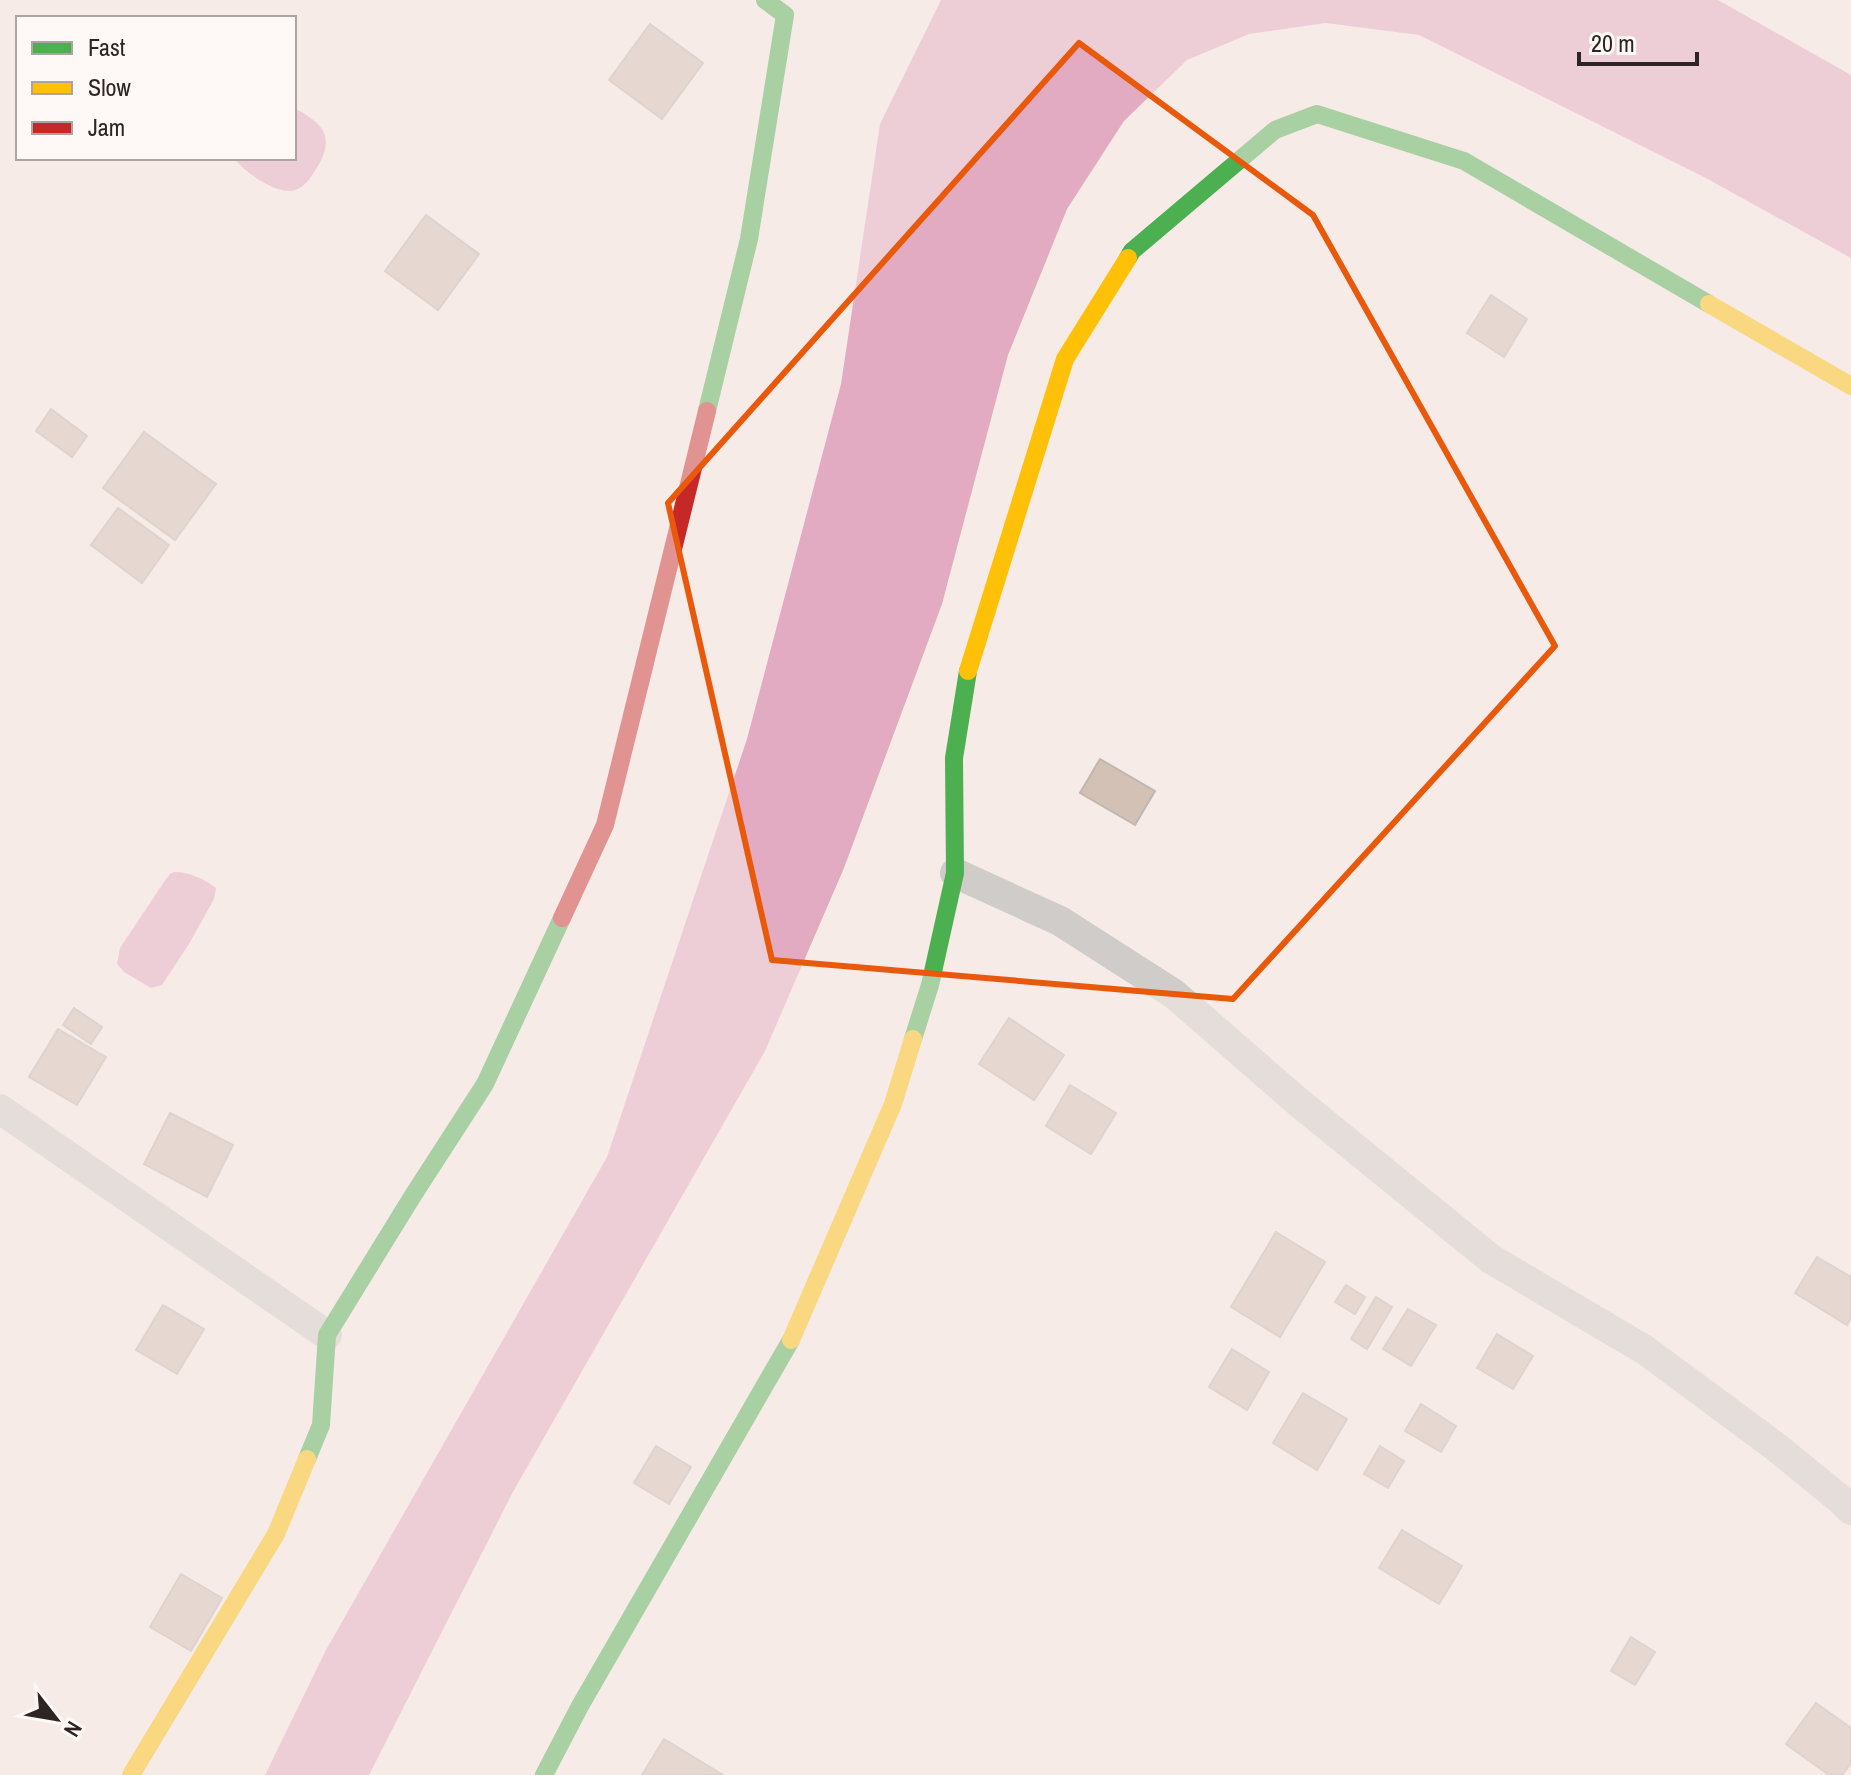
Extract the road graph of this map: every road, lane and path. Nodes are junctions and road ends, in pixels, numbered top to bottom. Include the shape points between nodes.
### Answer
1 (781, 5) edge
2 (1851, 386) edge
3 (955, 873) junction
4 (0, 1109) edge
5 (327, 1335) junction
6 (1851, 1510) edge
7 (131, 1775) edge
8 (544, 1775) edge

1 - 5 street via 749,239 605,825 485,1084
2 - 3 street via 1464,161 1317,114 1275,130 1132,251 1065,359 969,662 954,758
3 - 6 street via 1060,921 1174,994 1491,1259 1645,1350
3 - 8 street via 930,985 893,1104 792,1338
4 - 5 street
5 - 7 street via 321,1425 276,1534

